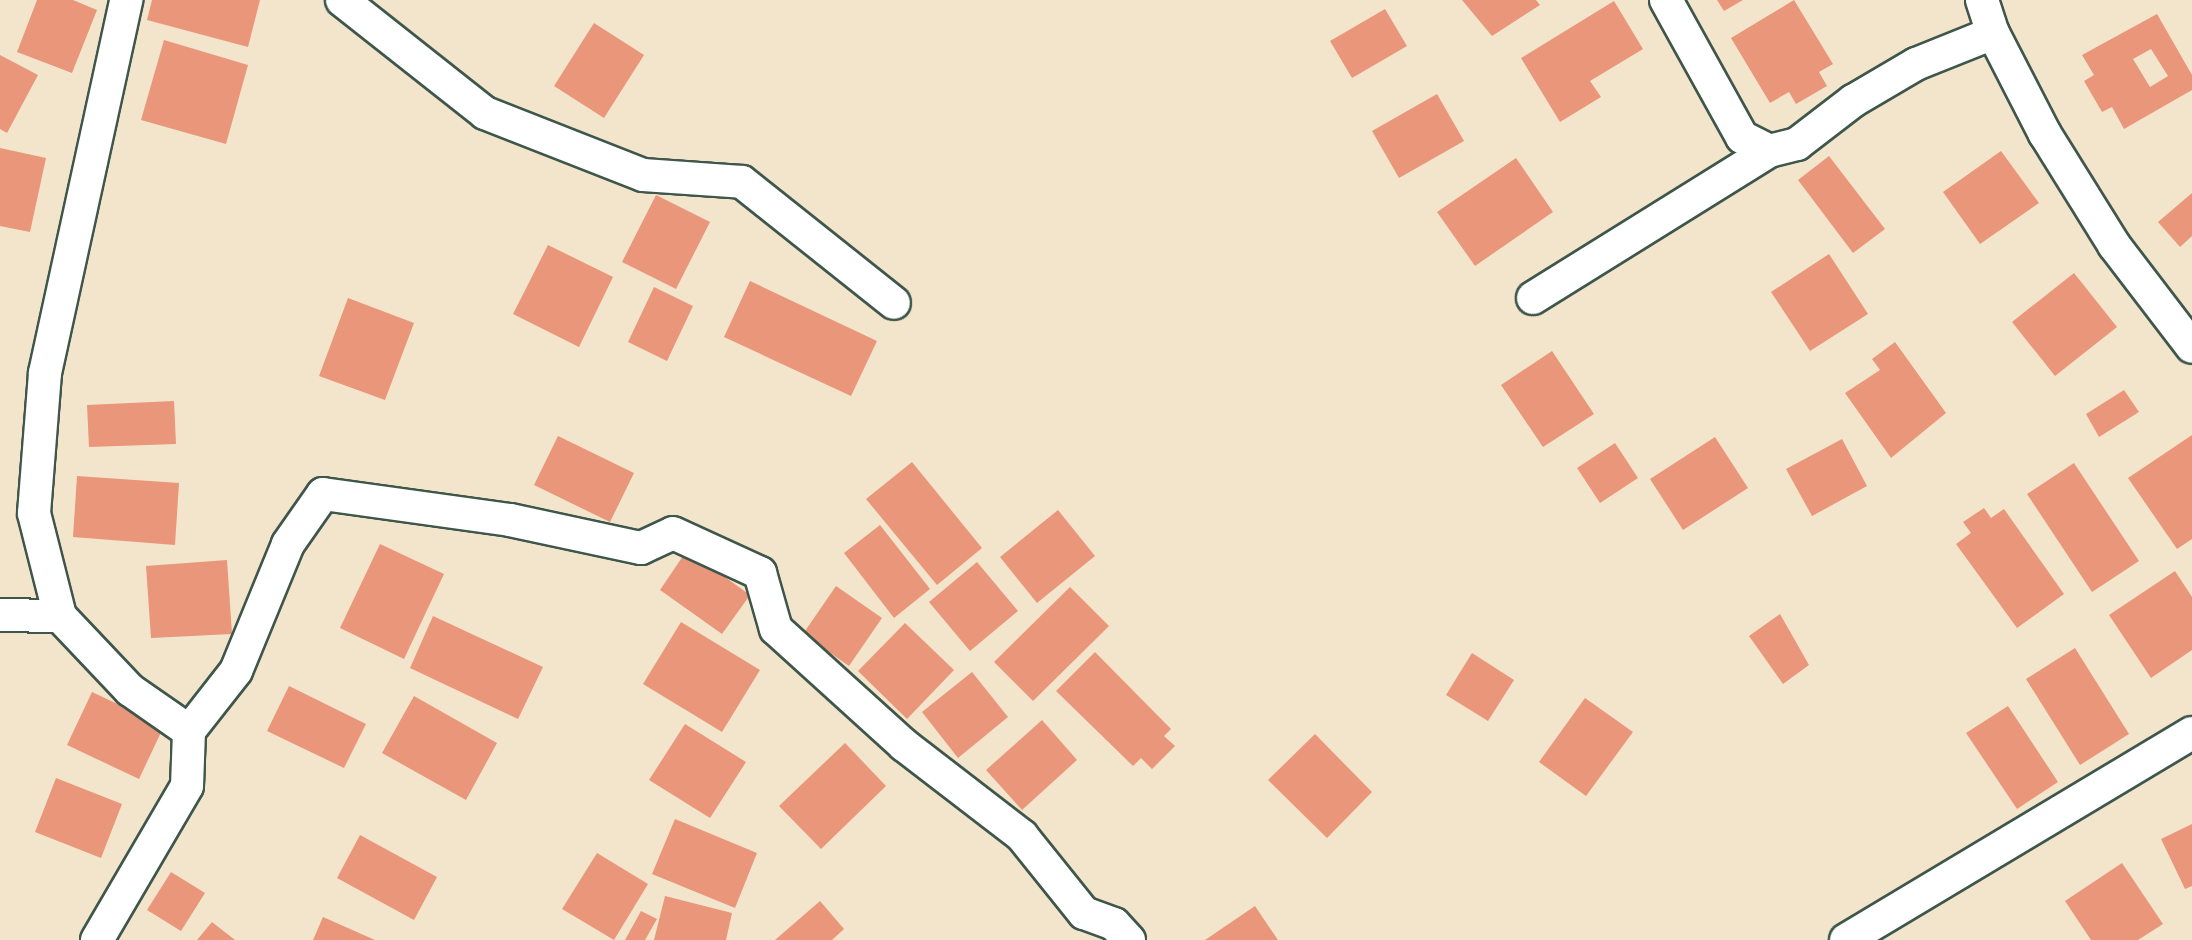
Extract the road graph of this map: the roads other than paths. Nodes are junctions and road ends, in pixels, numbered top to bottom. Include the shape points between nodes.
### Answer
1 (126, 0) edge
2 (342, 0) edge
3 (1666, 0) edge
4 (1982, 0) edge
5 (1993, 33) junction
6 (1769, 151) junction
7 (1533, 298) dead end
8 (894, 303) dead end
9 (2192, 347) edge
10 (0, 615) edge
11 (60, 616) junction
12 (189, 731) junction
13 (2192, 733) edge
14 (97, 940) edge
15 (1129, 940) edge
16 (1846, 940) edge

1 - 11 street via 45,373 34,513
2 - 8 street via 485,113 643,175 742,182
3 - 6 street via 1742,137
4 - 5 street
5 - 6 street via 1916,64 1853,101 1797,144
5 - 9 street via 2045,134 2114,245
6 - 7 street
10 - 11 street
11 - 12 street via 130,690
12 - 14 street via 187,786
12 - 15 street via 236,671 288,544 323,494 510,520 641,548 673,533 760,573 776,629 904,745 1022,836 1084,913 1114,924
13 - 16 street

